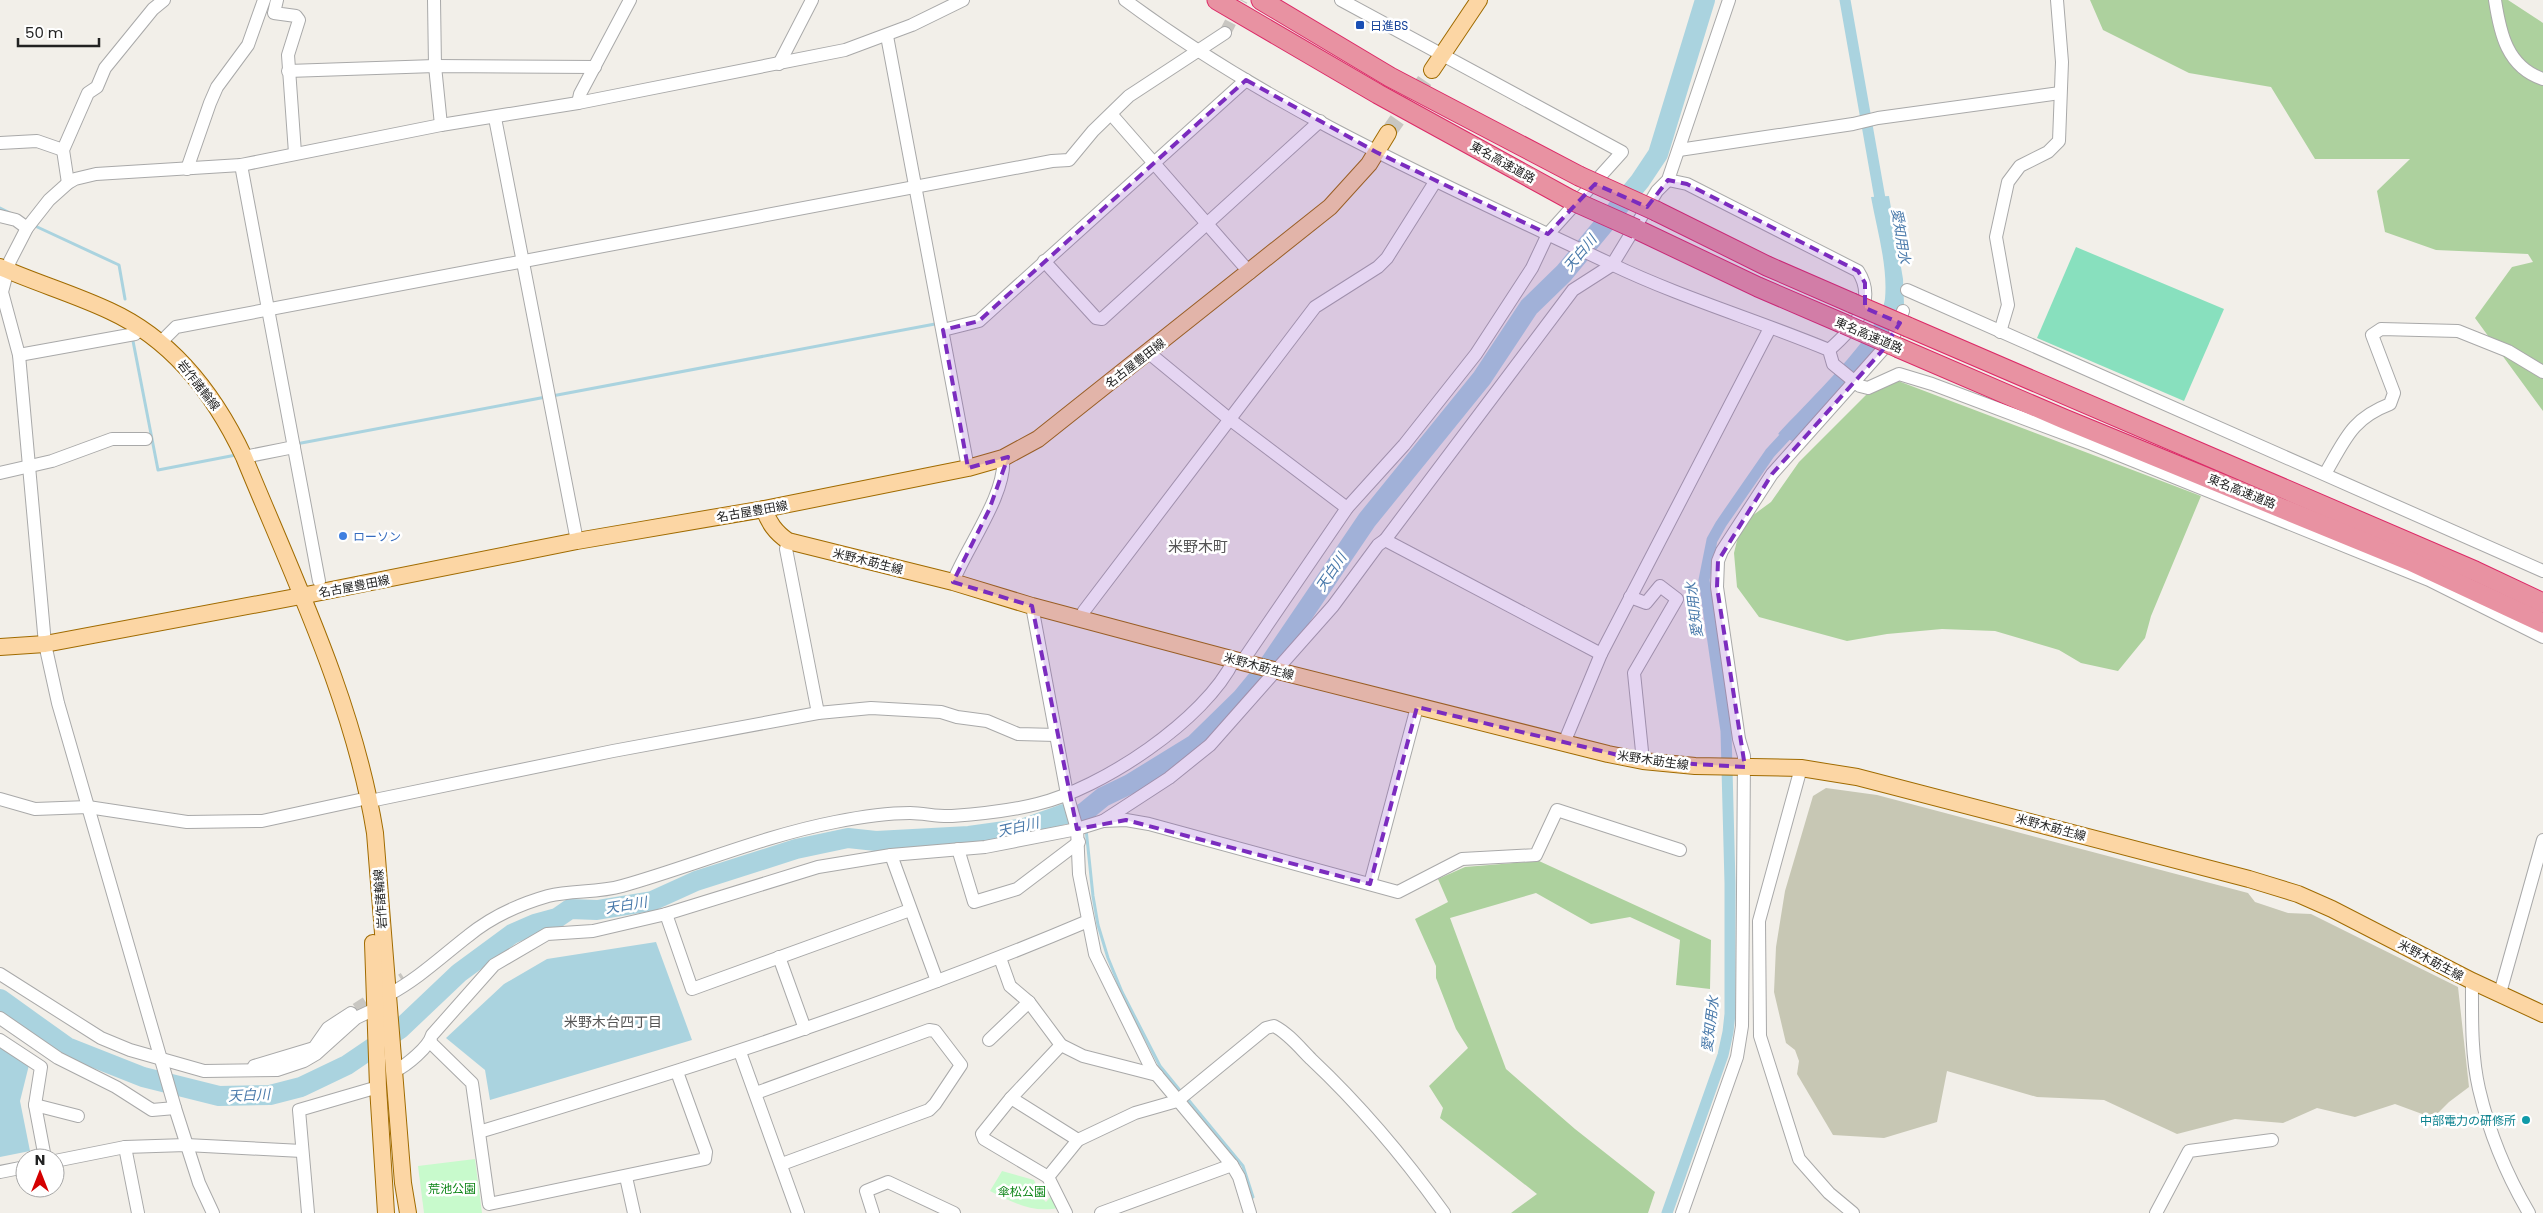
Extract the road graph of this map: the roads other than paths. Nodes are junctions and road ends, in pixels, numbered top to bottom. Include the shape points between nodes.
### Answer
1 (164, 0) edge
2 (264, 0) edge
3 (277, 0) edge
4 (434, 0) edge
5 (630, 0) edge
6 (812, 0) edge
7 (964, 0) edge
8 (1125, 0) edge
9 (1217, 0) edge
10 (1261, 0) edge
11 (1341, 0) edge
12 (1479, 0) edge
13 (1729, 0) edge
14 (2058, 0) edge
15 (2495, 0) edge
16 (947, 3) edge
17 (1225, 33) tunnel mouth
18 (888, 36) junction
19 (1199, 52) junction
20 (1442, 54) junction
21 (779, 64) junction
22 (435, 66) junction
23 (595, 67) junction
24 (1432, 70) tunnel mouth
25 (288, 71) junction
26 (2543, 79) edge
27 (1246, 80) junction
28 (2060, 93) junction
29 (578, 103) junction
30 (1111, 114) junction
31 (495, 118) junction
32 (1320, 121) junction
33 (441, 125) junction
34 (1388, 133) tunnel mouth
35 (0, 143) edge
36 (63, 150) junction
37 (1679, 150) junction
38 (1376, 152) junction
39 (295, 153) junction
40 (1155, 163) junction
41 (241, 165) junction
42 (187, 169) junction
43 (1668, 180) junction
44 (1435, 182) junction
45 (68, 183) junction
46 (916, 188) junction
47 (0, 216) edge
48 (1209, 224) junction
49 (27, 228) junction
50 (1548, 234) junction
51 (522, 261) junction
52 (1044, 261) junction
53 (1607, 262) junction
54 (4, 268) edge
55 (1250, 273) junction
56 (1907, 290) dead end
57 (267, 310) junction
58 (1905, 319) junction
59 (1770, 328) junction
60 (943, 330) junction
61 (2000, 332) junction
62 (135, 334) dead end
63 (160, 343) junction
64 (1829, 350) junction
65 (1149, 353) junction
66 (19, 355) junction
67 (2543, 372) edge
68 (1854, 382) junction
69 (1228, 418) junction
70 (146, 439) dead end
71 (294, 447) junction
72 (244, 457) junction
73 (1003, 458) junction
74 (30, 467) junction
75 (968, 468) junction
76 (0, 473) edge
77 (2326, 474) junction
78 (1347, 508) junction
79 (764, 509) junction
80 (1385, 540) junction
81 (577, 541) junction
82 (788, 541) junction
83 (2543, 571) edge
84 (319, 581) dead end
85 (952, 582) junction
86 (301, 596) junction
87 (1630, 597) junction
88 (2543, 603) edge
89 (1032, 606) junction
90 (1080, 619) junction
91 (2543, 623) edge
92 (2543, 637) edge
93 (45, 644) junction
94 (0, 647) edge
95 (1601, 654) junction
96 (1241, 662) junction
97 (1275, 670) junction
98 (1417, 706) junction
99 (818, 713) junction
100 (1056, 735) junction
101 (1564, 743) junction
102 (1643, 761) junction
103 (1743, 767) junction
104 (1801, 768) junction
105 (1067, 794) junction
106 (0, 799) edge
107 (364, 801) junction
108 (88, 807) junction
109 (1103, 821) junction
110 (1077, 829) junction
111 (2543, 840) edge
112 (1079, 842) junction
113 (958, 849) junction
114 (1680, 850) dead end
115 (891, 855) junction
116 (1370, 884) junction
117 (910, 910) junction
118 (666, 914) junction
119 (1088, 921) junction
120 (468, 935) junction
121 (779, 957) junction
122 (1000, 958) junction
123 (0, 974) edge
124 (404, 978) tunnel mouth
125 (936, 980) junction
126 (2472, 981) junction
127 (2500, 993) junction
128 (388, 995) junction
129 (1029, 1002) junction
130 (356, 1009) tunnel mouth
131 (375, 1012) junction
132 (2543, 1014) edge
133 (0, 1018) edge
134 (805, 1029) junction
135 (0, 1040) edge
136 (989, 1040) dead end
137 (430, 1042) junction
138 (1061, 1045) junction
139 (740, 1052) junction
140 (160, 1057) junction
141 (394, 1064) junction
142 (239, 1070) junction
143 (677, 1072) junction
144 (1157, 1075) junction
145 (378, 1080) junction
146 (756, 1093) junction
147 (1011, 1098) junction
148 (1177, 1101) junction
149 (35, 1105) junction
150 (174, 1105) junction
151 (78, 1116) dead end
152 (479, 1132) junction
153 (1078, 1140) junction
154 (2272, 1140) dead end
155 (186, 1145) junction
156 (125, 1147) junction
157 (43, 1148) edge
158 (302, 1151) junction
159 (65, 1159) edge
160 (782, 1164) junction
161 (1232, 1165) junction
162 (15, 1169) edge
163 (0, 1172) edge
164 (626, 1177) junction
165 (1048, 1177) junction
166 (138, 1213) edge
167 (213, 1213) edge
168 (308, 1213) edge
169 (386, 1213) edge
170 (408, 1213) edge
171 (634, 1213) edge
172 (798, 1213) edge
173 (873, 1213) edge
174 (954, 1213) edge
175 (1066, 1213) edge
176 (1101, 1213) edge
177 (1250, 1213) edge
178 (1444, 1213) edge
179 (1682, 1213) edge
180 (1853, 1213) edge
181 (2156, 1213) edge
182 (2529, 1213) edge

1 - 36 street via 105,68 97,87 88,93
2 - 42 street via 248,45 217,86
3 - 25 street via 274,13 296,16 299,20 288,55
4 - 22 street
5 - 23 street
6 - 21 street
7 - 16 street
8 - 19 street
9 - 91 highway, 東名高速道路, bridge via 1378,94 1571,200 1758,288 2064,419 2410,561
10 - 58 highway, 東名高速道路, bridge via 1390,77 1579,176 1852,303
11 - 20 street
12 - 20 main road
13 - 37 street
14 - 28 street via 2062,62
15 - 26 street via 2501,35 2510,54 2532,75
16 - 18 street
17 - 19 street
18 - 21 street via 845,50
18 - 46 street
19 - 27 street
19 - 30 street via 1129,96
20 - 24 main road
20 - 50 street via 1622,152
21 - 29 street
22 - 23 street
22 - 25 street
22 - 33 street
23 - 29 street
25 - 39 street
27 - 32 street
27 - 40 street
28 - 37 street
28 - 61 street via 2059,141 2048,152 2020,166 2008,182 1996,237 2008,305
29 - 31 street
30 - 40 street
30 - 46 street via 1069,160
31 - 33 street
31 - 51 street
32 - 38 street
32 - 48 street
33 - 39 street
34 - 38 main road, 名古屋豊田線
35 - 36 street via 37,141
36 - 45 street
37 - 43 street
38 - 44 street
38 - 55 main road, 名古屋豊田線 via 1330,208
39 - 41 street
40 - 48 street
40 - 52 street
41 - 42 street
41 - 57 street
42 - 45 street via 96,174
43 - 53 street via 1657,190
43 - 64 street via 1687,184 1858,271 1865,283 1866,304 1843,338
44 - 50 street
44 - 69 street via 1387,258 1315,307
45 - 49 street via 49,200
46 - 51 street
46 - 60 street
47 - 49 street via 16,220
48 - 52 street via 1098,319
48 - 55 street
49 - 54 street
50 - 53 street
50 - 78 street via 1532,268 1476,354 1404,445
51 - 57 street
51 - 81 street
52 - 60 street via 979,321
53 - 59 street
53 - 80 street via 1572,290
54 - 63 main road, 岩作諸輪線 via 112,311
54 - 66 street via 2,296
55 - 65 main road, 名古屋豊田線
56 - 61 street
57 - 63 street via 176,327
57 - 71 street
58 - 68 street via 1893,338
58 - 88 highway, 東名高速道路
59 - 64 street
59 - 87 street
60 - 75 street
61 - 77 street
62 - 66 street
63 - 72 main road, 岩作諸輪線 via 190,370 206,390 228,423
64 - 68 street via 1835,366
65 - 69 street
65 - 73 main road, 名古屋豊田線 via 1038,439
66 - 74 street
67 - 77 street via 2508,351 2458,332 2381,329 2372,335 2394,393 2390,404 2370,412 2352,428
68 - 92 street via 1868,388 1899,374 1932,384 2092,444 2429,580
68 - 103 street via 1772,474 1718,561 1717,587
69 - 78 street
69 - 90 street
70 - 74 street via 112,439
71 - 72 street
71 - 84 street
72 - 86 main road, 岩作諸輪線
73 - 75 main road, 名古屋豊田線
73 - 85 street via 1004,469 989,510
74 - 76 street
74 - 93 street
75 - 79 main road, 名古屋豊田線
77 - 83 street
78 - 96 street
79 - 81 main road, 名古屋豊田線
79 - 82 main road, 米野木莇生線 via 768,522
80 - 95 street
80 - 97 street via 1333,606
81 - 86 main road, 名古屋豊田線
82 - 85 main road, 米野木莇生線
82 - 99 street via 786,549
85 - 89 main road, 米野木莇生線
86 - 93 main road, 名古屋豊田線
86 - 107 main road, 岩作諸輪線 via 333,679
87 - 95 street
87 - 102 street via 1646,603 1660,586 1677,599 1634,673
89 - 90 main road, 米野木莇生線
89 - 100 street
90 - 96 main road, 米野木莇生線
93 - 94 main road, 名古屋豊田線
93 - 108 street via 58,704
95 - 101 street
96 - 97 main road, 米野木莇生線
96 - 105 street via 1204,702 1148,750
97 - 98 main road, 米野木莇生線
97 - 109 street via 1210,745 1169,778
98 - 101 main road, 米野木莇生線
98 - 116 street
99 - 100 street via 871,708 941,712 987,721 1018,734
99 - 107 street
100 - 105 street
101 - 102 main road, 米野木莇生線
102 - 103 main road, 米野木莇生線
103 - 104 main road, 米野木莇生線
103 - 179 street via 1742,1026 1736,1057
104 - 126 main road, 米野木莇生線 via 1922,792 2298,894 2332,908
104 - 180 street via 1760,921 1760,1036 1799,1158 1829,1193
105 - 110 street
105 - 120 street via 1009,810 950,816 892,814 799,830 619,887 550,896 513,908
106 - 108 street via 35,809
107 - 108 street via 253,821 187,822
107 - 128 main road, 岩作諸輪線 via 375,833
107 - 131 main road, 岩作諸輪線
108 - 140 street
109 - 110 street
109 - 116 street via 1150,824
110 - 112 street
110 - 113 street via 985,847
111 - 127 street
112 - 113 street via 1017,889 974,902
112 - 119 street via 1079,874
113 - 115 street
114 - 116 street via 1557,810 1536,855 1462,859 1398,892
115 - 117 street
115 - 118 street via 818,867
117 - 121 street
117 - 125 street
118 - 121 street via 692,989
118 - 137 street via 601,930 559,932 540,938 507,956 481,977 432,1034
119 - 122 street
119 - 144 street via 1095,954
120 - 124 street via 457,939
120 - 128 street via 432,967
121 - 134 street
122 - 125 street
122 - 129 street via 1010,986
123 - 140 street via 101,1038 130,1050
125 - 134 street
126 - 127 main road, 米野木莇生線
126 - 182 street via 2472,1030 2478,1088 2498,1153
127 - 132 main road, 米野木莇生線
128 - 141 main road, 岩作諸輪線
129 - 136 street
129 - 138 street
130 - 142 street via 328,1028 314,1048
131 - 142 street via 356,1018 304,1061 277,1070
131 - 145 main road, 岩作諸輪線
133 - 150 street via 58,1058 116,1087 152,1110
134 - 139 street
135 - 149 street via 42,1067
137 - 141 street via 408,1064
137 - 152 street via 471,1079
138 - 144 street via 1083,1056
138 - 147 street
139 - 143 street
139 - 146 street
140 - 142 street via 204,1071
140 - 150 street
141 - 170 main road, 岩作諸輪線
143 - 152 street
143 - 164 street via 706,1152 705,1159
144 - 148 street
145 - 158 street via 299,1110
145 - 169 main road, 岩作諸輪線
146 - 160 street
146 - 160 street via 929,1030 935,1031 961,1065 929,1110
147 - 153 street
147 - 165 street via 982,1134 984,1139
148 - 153 street via 1135,1113
148 - 161 street
148 - 178 street via 1266,1028 1274,1026 1368,1116
149 - 151 street
149 - 157 street
150 - 155 street
152 - 164 street via 489,1204
153 - 165 street
154 - 181 street via 2189,1151
155 - 156 street
155 - 158 street
155 - 167 street
156 - 159 street
156 - 166 street
158 - 168 street
160 - 172 street
161 - 176 street
161 - 177 street
162 - 163 street
164 - 171 street
165 - 175 street
173 - 174 street via 866,1191 888,1182

